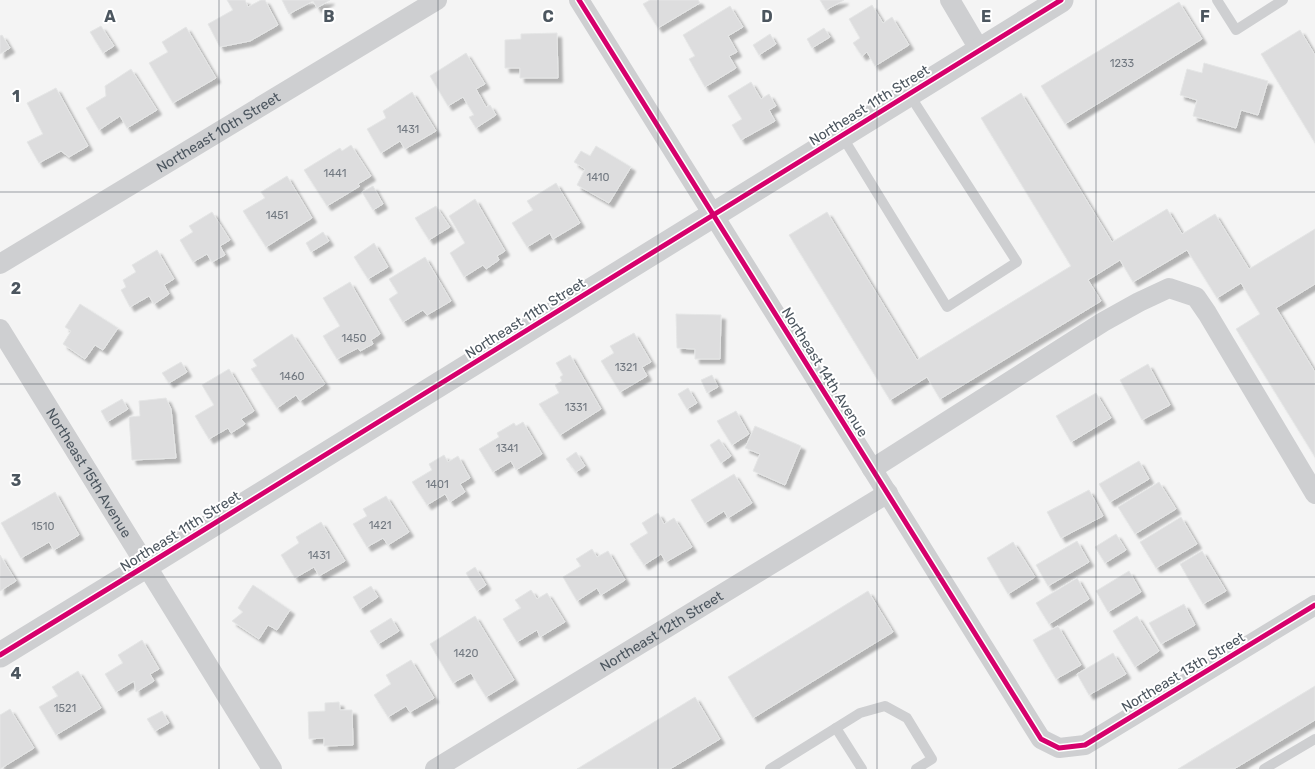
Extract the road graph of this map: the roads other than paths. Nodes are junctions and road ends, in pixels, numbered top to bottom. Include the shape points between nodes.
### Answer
1 (437, 0) edge
2 (579, 0) edge
3 (950, 0) edge
4 (1060, 0) edge
5 (1217, 0) edge
6 (1283, 0) edge
7 (979, 49) junction
8 (909, 93) junction
9 (841, 135) junction
10 (713, 215) junction
11 (0, 264) edge
12 (0, 329) edge
13 (872, 469) junction
14 (888, 493) junction
15 (1315, 494) edge
16 (147, 565) junction
17 (1315, 605) edge
18 (0, 655) edge
19 (836, 728) junction
20 (1315, 739) edge
21 (1059, 748) joint
22 (272, 769) edge
23 (435, 769) edge
24 (770, 769) edge
25 (862, 769) edge
26 (916, 769) edge
27 (1264, 769) edge

1 - 11 street, Northeast 10th Street
2 - 10 street, Northeast 14th Avenue
3 - 7 street
4 - 7 street, Northeast 11th Street
5 - 6 lane via 1236,30
7 - 8 street, Northeast 11th Street
8 - 9 street, Northeast 11th Street
8 - 9 lane via 1016,262 947,307
9 - 10 street, Northeast 11th Street
10 - 13 street, Northeast 14th Avenue
10 - 16 street, Northeast 11th Street
12 - 16 street, Northeast 15th Avenue
13 - 14 street, Northeast 14th Avenue
13 - 15 street via 1103,322 1169,288 1196,297 1208,312
14 - 21 street, Northeast 14th Avenue via 1041,739
14 - 23 street, Northeast 12th Street
16 - 18 street, Northeast 11th Street
16 - 22 street, Northeast 15th Avenue
17 - 21 street, Northeast 13th Street via 1084,745
19 - 24 lane
19 - 25 lane
19 - 26 lane via 860,713 885,706 907,718 932,759
20 - 27 lane

